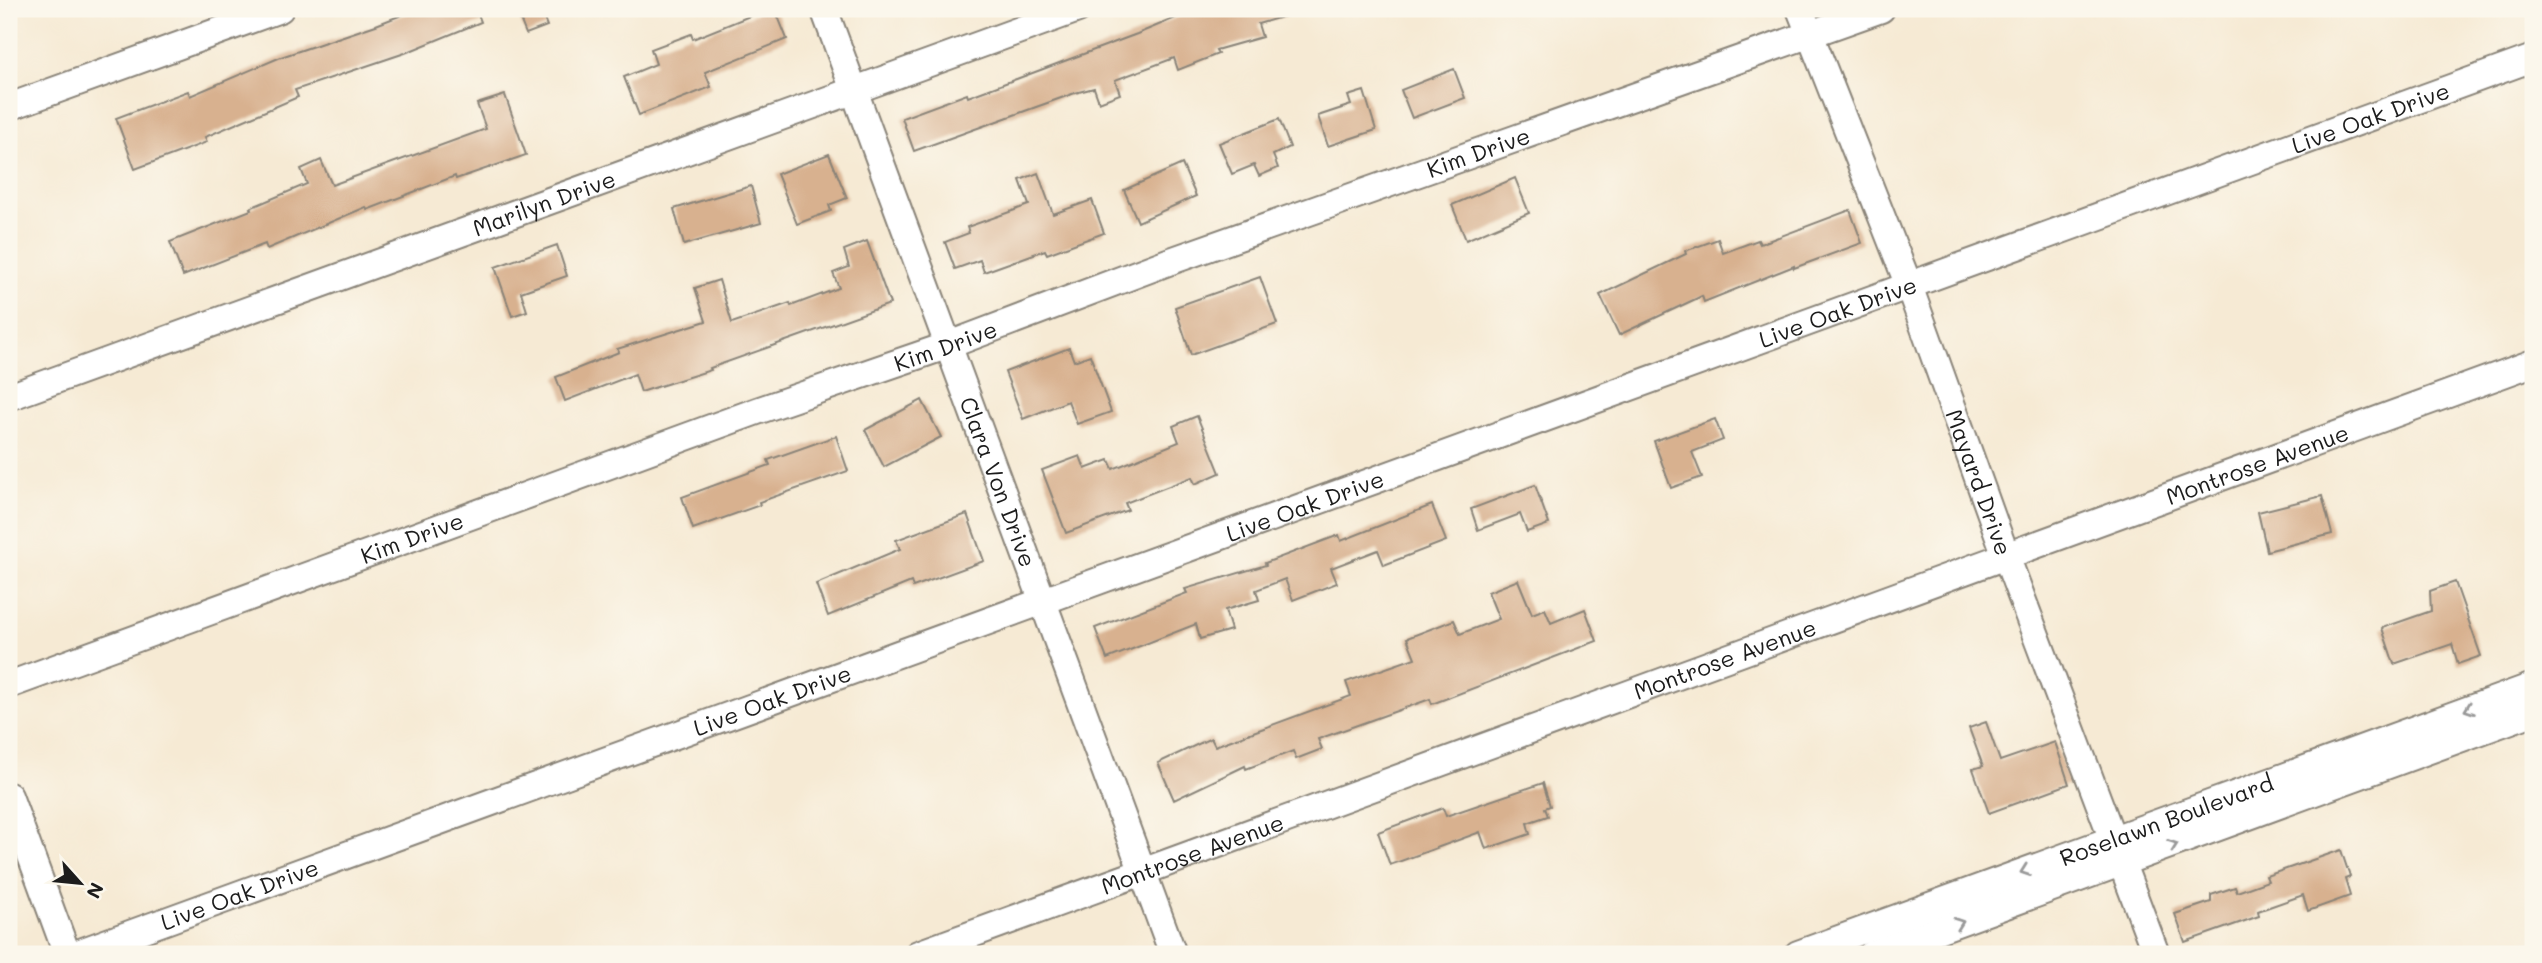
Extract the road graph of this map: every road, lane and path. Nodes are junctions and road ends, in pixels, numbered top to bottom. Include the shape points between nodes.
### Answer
1 (280, 9) edge
2 (824, 9) edge
3 (1078, 9) edge
4 (1800, 9) edge
5 (1881, 9) edge
6 (1810, 35) junction
7 (2533, 58) edge
8 (856, 91) junction
9 (9, 107) edge
10 (1909, 286) junction
11 (949, 345) junction
12 (2533, 363) edge
13 (9, 397) edge
14 (2006, 556) junction
15 (1042, 603) junction
16 (9, 685) edge
17 (2533, 686) edge
18 (2533, 712) edge
19 (2371, 759) junction
20 (9, 796) edge
21 (2118, 851) junction
22 (1142, 870) junction
23 (1893, 933) junction
24 (67, 954) edge
25 (75, 954) edge
26 (918, 954) edge
27 (1173, 954) edge
28 (1798, 954) edge
29 (1872, 954) edge
30 (2156, 954) edge

1 - 9 street
2 - 8 street, Clara Von Drive
3 - 8 street, Marilyn Drive
4 - 6 street, Mayard Drive
5 - 6 street, Kim Drive
6 - 10 street, Mayard Drive
6 - 11 street, Kim Drive via 1168,262
7 - 10 street, Live Oak Drive
8 - 11 street, Clara Von Drive
8 - 13 street, Marilyn Drive
10 - 14 street, Mayard Drive
10 - 15 street, Live Oak Drive
11 - 15 street, Clara Von Drive
11 - 16 street, Kim Drive
12 - 14 street, Montrose Avenue
14 - 21 street, Mayard Drive
14 - 22 street, Montrose Avenue
15 - 22 street, Clara Von Drive
15 - 25 street, Live Oak Drive
17 -> 19 street, Roselawn Boulevard
18 - 19 street, Roselawn Boulevard
19 - 21 street, Roselawn Boulevard
20 - 24 street
21 - 23 street, Roselawn Boulevard
21 - 30 street, Mayard Drive
22 - 26 street, Montrose Avenue
22 - 27 street, Clara Von Drive
23 - 28 street, Roselawn Boulevard
23 - 29 street, Roselawn Boulevard

